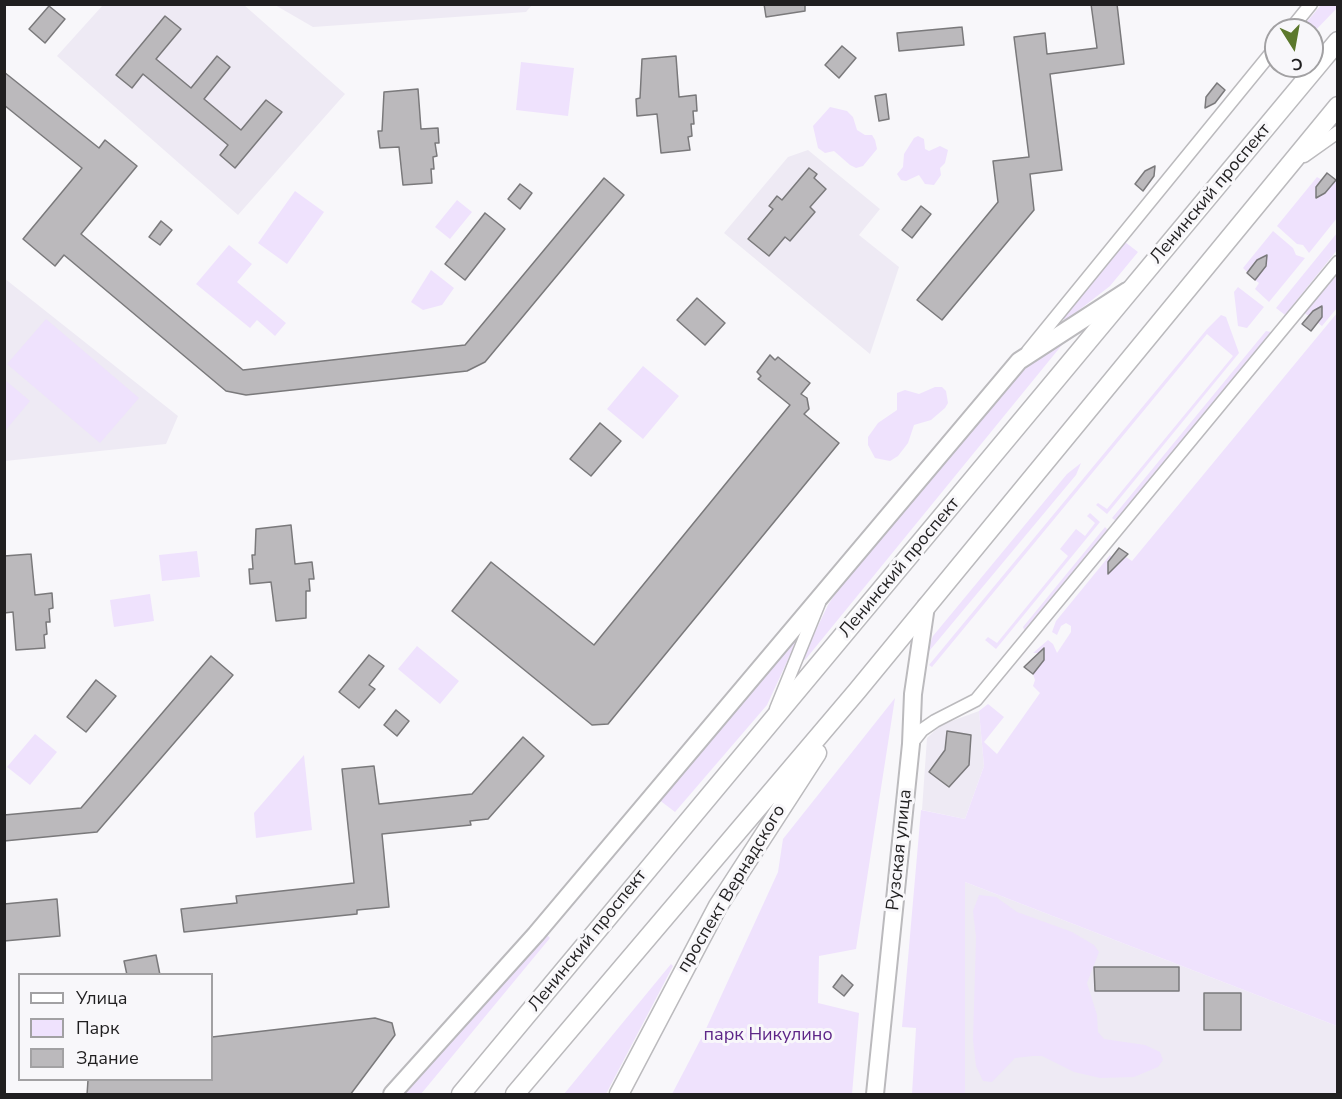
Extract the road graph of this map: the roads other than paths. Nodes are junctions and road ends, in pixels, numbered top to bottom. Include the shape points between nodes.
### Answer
1 (1311, 4) edge
2 (1300, 18) edge
3 (1338, 41) edge
4 (1264, 62) edge
5 (1338, 106) edge
6 (1338, 132) edge
7 (1283, 171) junction
8 (1338, 262) edge
9 (1135, 286) junction
10 (1019, 361) junction
11 (823, 593) junction
12 (926, 606) junction
13 (856, 691) junction
14 (770, 724) junction
15 (911, 744) junction
16 (392, 1095) edge
17 (461, 1095) edge
18 (515, 1095) edge
19 (619, 1095) edge
20 (875, 1095) edge

1 - 2 street
3 - 9 main road, Ленинский проспект
4 - 10 street
5 - 7 main road
6 - 7 street
7 - 12 main road
8 - 15 street via 976,700 935,721
9 - 10 main road
9 - 14 main road, Ленинский проспект
10 - 11 main road
11 - 14 street
11 - 16 main road via 536,934
12 - 13 main road
12 - 15 main road, Рузская улица
13 - 18 main road
13 - 19 main road, проспект Вернадского via 718,906
14 - 17 main road, Ленинский проспект
15 - 20 main road, Рузская улица

